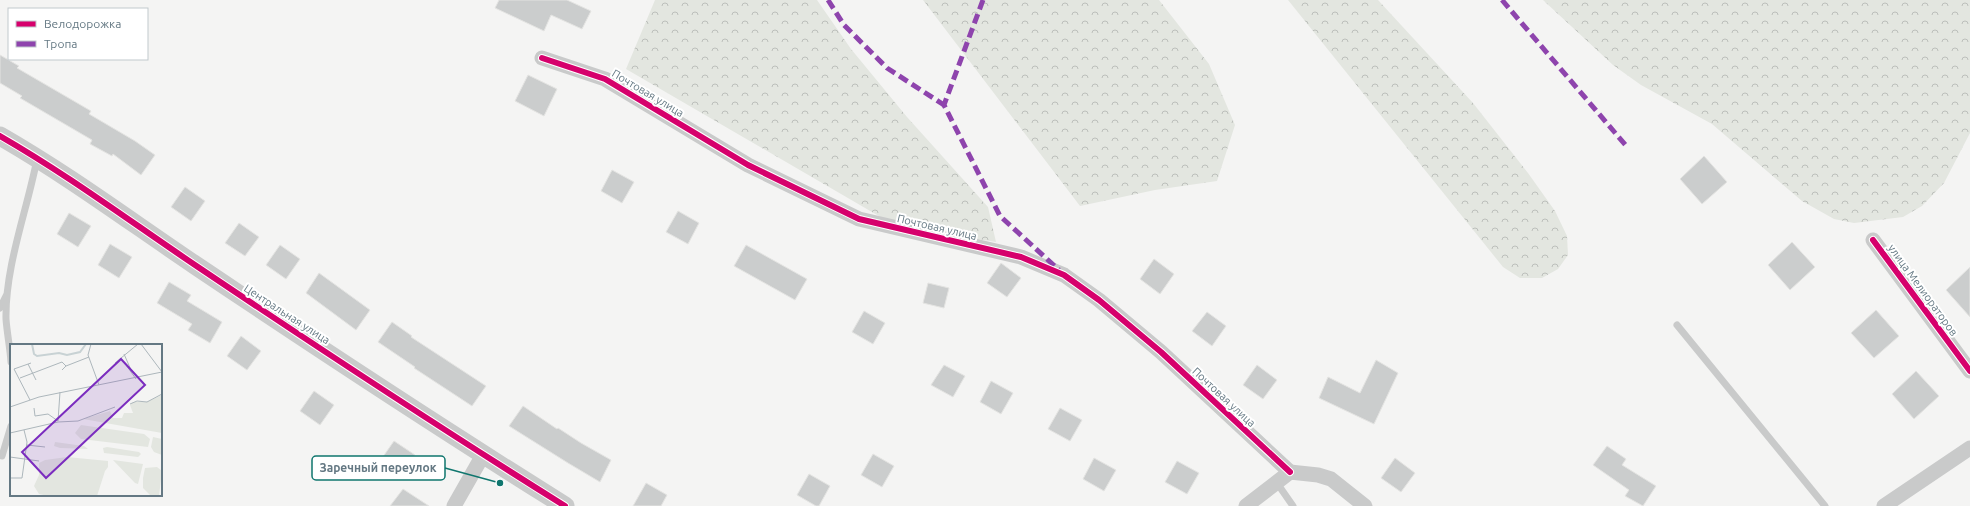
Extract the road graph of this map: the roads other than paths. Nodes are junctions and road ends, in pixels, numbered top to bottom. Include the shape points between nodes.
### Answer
1 (542, 58) dead end
2 (0, 136) edge
3 (37, 157) junction
4 (1873, 240) dead end
5 (8, 293) junction
6 (0, 308) edge
7 (1677, 325) dead end
8 (10, 353) edge
9 (1970, 371) edge
10 (10, 429) edge
11 (1970, 448) edge
12 (483, 455) junction
13 (2, 456) dead end
14 (1290, 472) junction
15 (1277, 483) junction
16 (454, 506) edge
17 (565, 506) edge
18 (1246, 506) edge
19 (1294, 506) edge
20 (1365, 506) edge
21 (1825, 506) edge
22 (1884, 506) edge

1 - 14 street, Почтовая улица via 605,79 748,165 859,219 1021,256 1064,275 1099,300 1161,352
2 - 3 street, Центральная улица
3 - 5 lane via 30,195 18,236
3 - 12 street, Центральная улица via 195,265
4 - 9 street, улица Мелиораторов
5 - 6 lane
5 - 8 lane via 6,319
7 - 21 lane
10 - 13 lane
11 - 22 street
12 - 16 street
12 - 17 street, Центральная улица
14 - 15 street
14 - 20 street via 1331,479
15 - 18 street
15 - 19 lane

